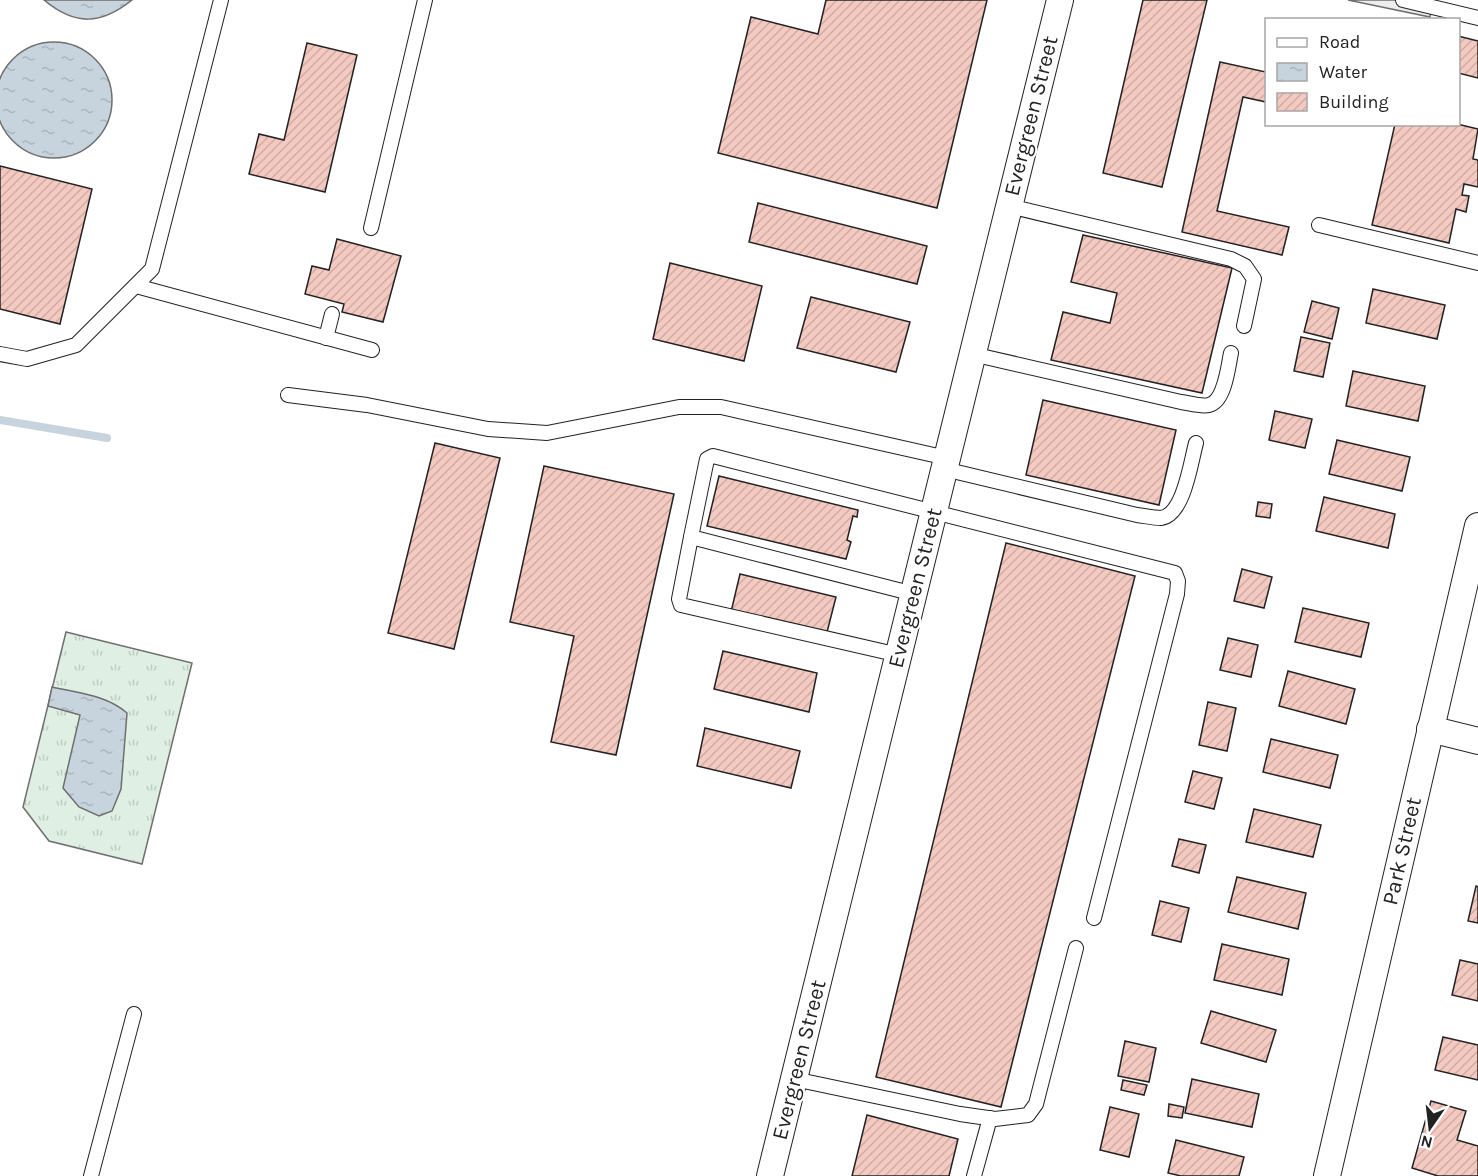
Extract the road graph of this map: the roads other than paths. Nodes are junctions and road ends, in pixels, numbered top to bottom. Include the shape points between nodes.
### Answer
1 (221, 0) edge
2 (425, 0) edge
3 (1060, 0) edge
4 (1403, 0) edge
5 (1478, 18) edge
6 (1009, 206) junction
7 (1318, 225) dead end
8 (371, 228) dead end
9 (1478, 263) edge
10 (136, 286) junction
11 (332, 314) dead end
12 (1244, 326) dead end
13 (326, 338) junction
14 (372, 350) dead end
15 (1231, 353) dead end
16 (0, 354) edge
17 (972, 354) junction
18 (288, 394) dead end
19 (1196, 443) dead end
20 (946, 463) junction
21 (934, 512) junction
22 (1478, 526) edge
23 (691, 537) junction
24 (914, 594) junction
25 (899, 655) junction
26 (1430, 729) junction
27 (1478, 741) edge
28 (1094, 918) dead end
29 (1076, 948) dead end
30 (134, 1014) dead end
31 (794, 1079) junction
32 (990, 1118) junction
33 (91, 1176) edge
34 (770, 1176) edge
35 (974, 1176) edge
36 (1327, 1176) edge

1 - 10 lane via 152,269
2 - 8 lane
3 - 6 street, Evergreen Street
4 - 5 lane
6 - 12 lane via 1231,259 1245,266 1254,279
6 - 17 street, Evergreen Street
7 - 9 lane
10 - 13 lane
10 - 16 lane via 76,345 27,359
11 - 13 lane
13 - 14 lane
15 - 17 lane via 1221,393 1209,405
17 - 20 street, Evergreen Street
18 - 20 lane via 488,429 547,433 679,407 721,407
19 - 20 lane via 1182,498 1174,512 1163,518 1137,515
20 - 21 street, Evergreen Street
21 - 23 lane via 713,456 707,459
21 - 24 street, Evergreen Street
21 - 28 lane via 1174,573 1178,580
22 - 26 street, Park Street
23 - 24 lane
23 - 25 lane via 681,604
24 - 25 street, Evergreen Street
25 - 31 street, Evergreen Street
26 - 27 street
26 - 36 street, Park Street
29 - 32 lane via 1036,1104 1028,1115
30 - 33 lane
31 - 32 lane
31 - 34 street, Evergreen Street
32 - 35 lane

